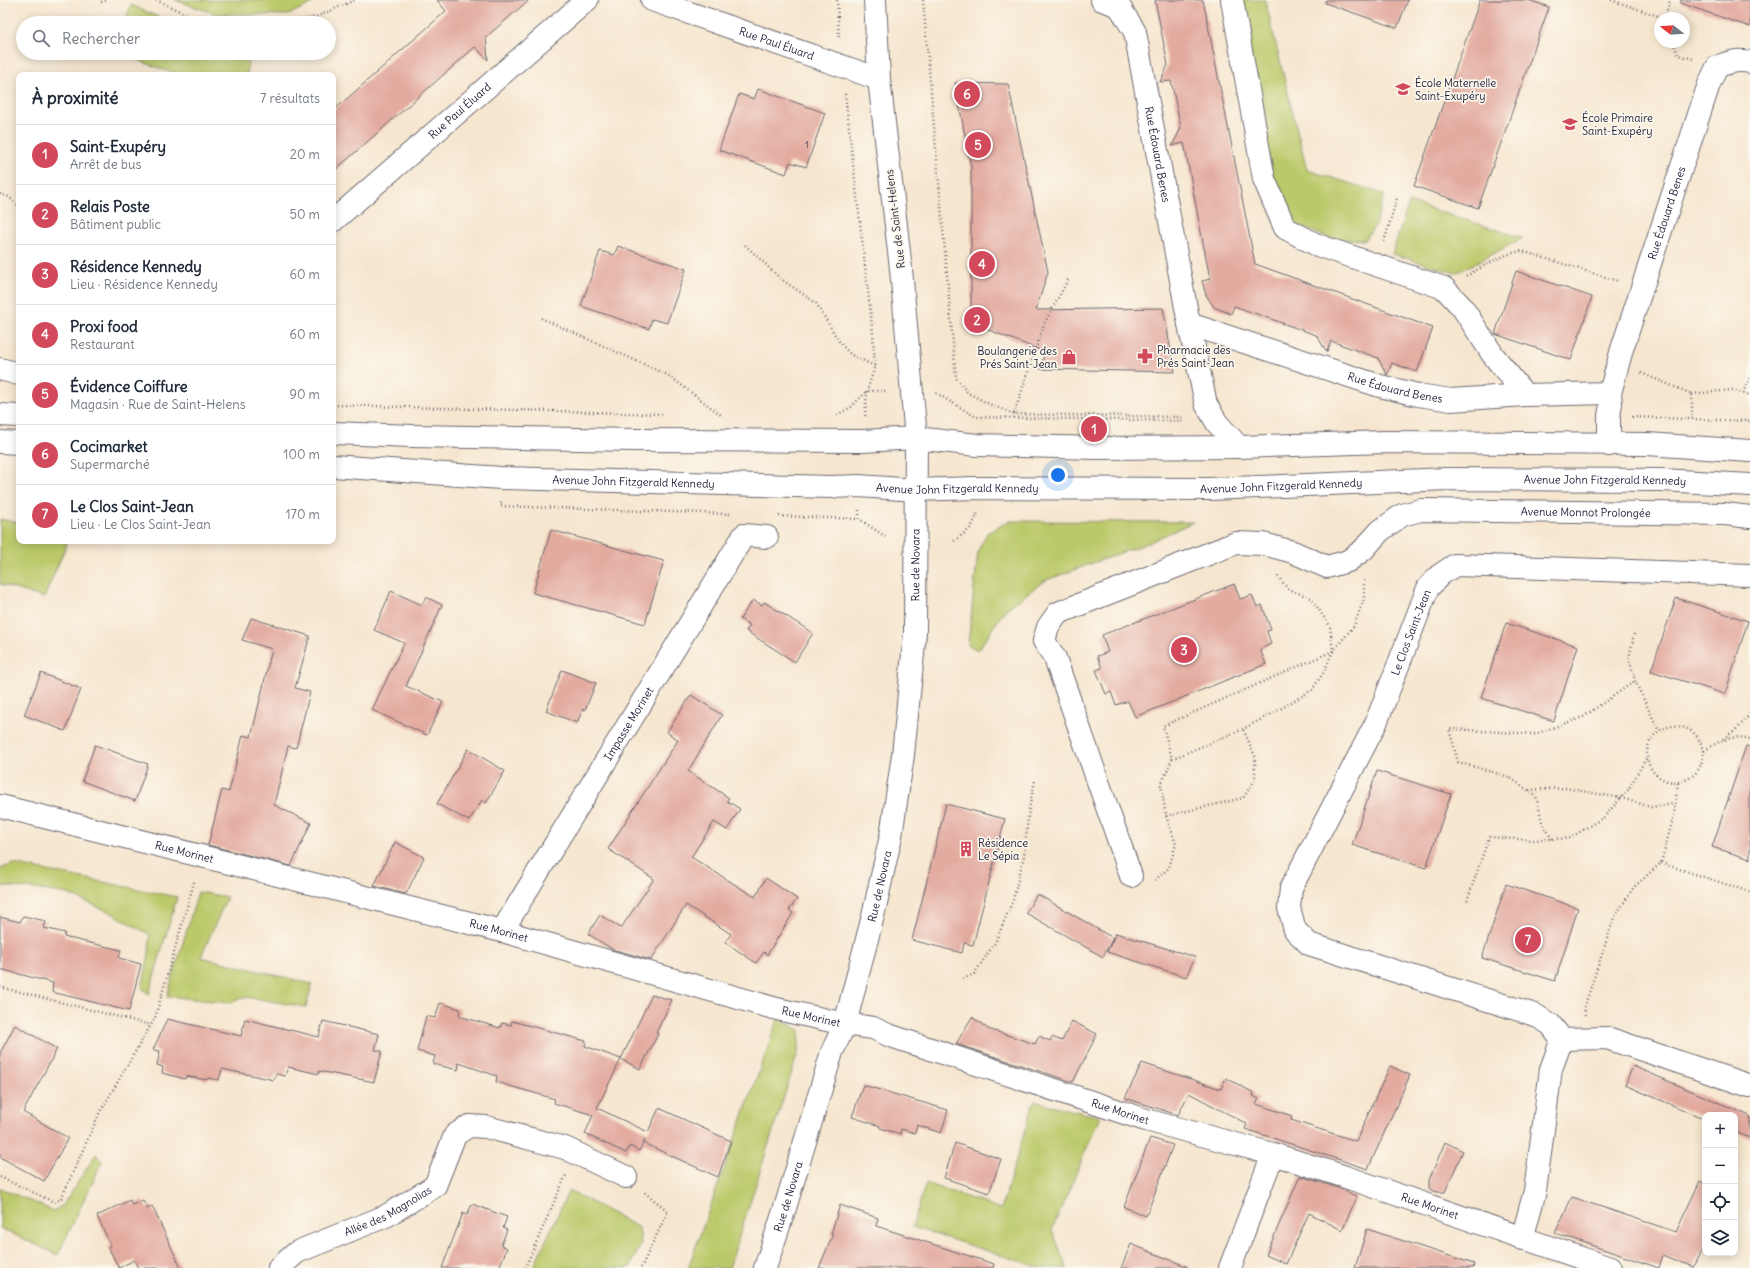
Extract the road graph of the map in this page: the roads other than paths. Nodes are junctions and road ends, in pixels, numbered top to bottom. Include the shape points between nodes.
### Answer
1 (587, 0) edge
2 (652, 0) edge
3 (875, 0) edge
4 (1102, 0) edge
5 (1232, 0) edge
6 (1750, 62) edge
7 (879, 79) junction
8 (336, 218) edge
9 (1189, 324) junction
10 (0, 370) edge
11 (16, 373) edge
12 (1610, 393) junction
13 (1525, 395) junction
14 (0, 415) edge
15 (16, 416) edge
16 (336, 433) edge
17 (916, 438) junction
18 (0, 442) edge
19 (16, 443) edge
20 (1608, 445) junction
21 (1239, 447) junction
22 (1750, 451) edge
23 (336, 466) edge
24 (1750, 485) edge
25 (916, 490) junction
26 (1750, 517) edge
27 (767, 537) dead end
28 (1750, 575) edge
29 (0, 806) edge
30 (1131, 876) road end
31 (502, 932) junction
32 (845, 1024) junction
33 (1562, 1039) junction
34 (1750, 1086) edge
35 (1273, 1154) junction
36 (626, 1177) road end
37 (1522, 1238) junction
38 (279, 1268) edge
39 (765, 1268) edge
40 (1230, 1268) edge
41 (1610, 1268) edge

1 - 8 street, Rue Paul Éluard
2 - 7 street, Rue Paul Éluard
3 - 7 street, Rue de Saint-Helens
4 - 9 street, Rue Édouard Benes via 1119,6 1135,32
5 - 13 street via 1264,179 1285,228 1317,245 1444,288 1462,307 1493,355
6 - 12 street, Rue Édouard Benes via 1730,61 1717,67 1709,84
7 - 17 street, Rue de Saint-Helens via 901,269
9 - 13 street, Rue Édouard Benes via 1380,386 1418,395 1451,400
9 - 21 street, Rue Édouard Benes via 1206,404 1218,423
10 - 11 street
12 - 13 street, Rue Édouard Benes
12 - 20 street, Rue Édouard Benes
14 - 15 street
16 - 17 street via 643,440 862,441
17 - 21 street via 977,445 1097,448
17 - 25 street, Rue de Novara
18 - 19 street
20 - 21 street via 1385,442
20 - 22 street via 1647,444
23 - 25 street, Avenue John Fitzgerald Kennedy via 501,478 859,486
24 - 25 street, Avenue John Fitzgerald Kennedy via 1662,480 1448,479 1209,489
25 - 32 street, Rue de Novara via 915,633 903,755 891,836
26 - 30 street, Avenue Monnot Prolongée via 1724,514 1421,510 1402,515 1380,531 1363,550 1348,561 1327,567 1293,552 1264,544 1236,544 1058,613 1048,627 1044,641 1055,658
27 - 31 street, Impasse Morinet via 744,535
28 - 33 street, Le Clos Saint-Jean via 1455,565 1440,575 1428,588 1376,723 1291,888 1288,908 1295,930 1309,944 1535,1014 1550,1024
29 - 31 street, Rue Morinet
31 - 32 street, Rue Morinet via 777,1009
32 - 35 street, Rue Morinet via 873,1028 1146,1120
32 - 39 street, Rue de Novara via 832,1052
33 - 34 street via 1607,1038
33 - 37 street via 1551,1069 1535,1191
35 - 37 street, Rue Morinet via 1407,1196
35 - 40 street
36 - 38 street, Allée des Magnolias via 565,1148 486,1127 470,1126 455,1135 435,1186 386,1216 297,1252
37 - 41 street, Rue Morinet

